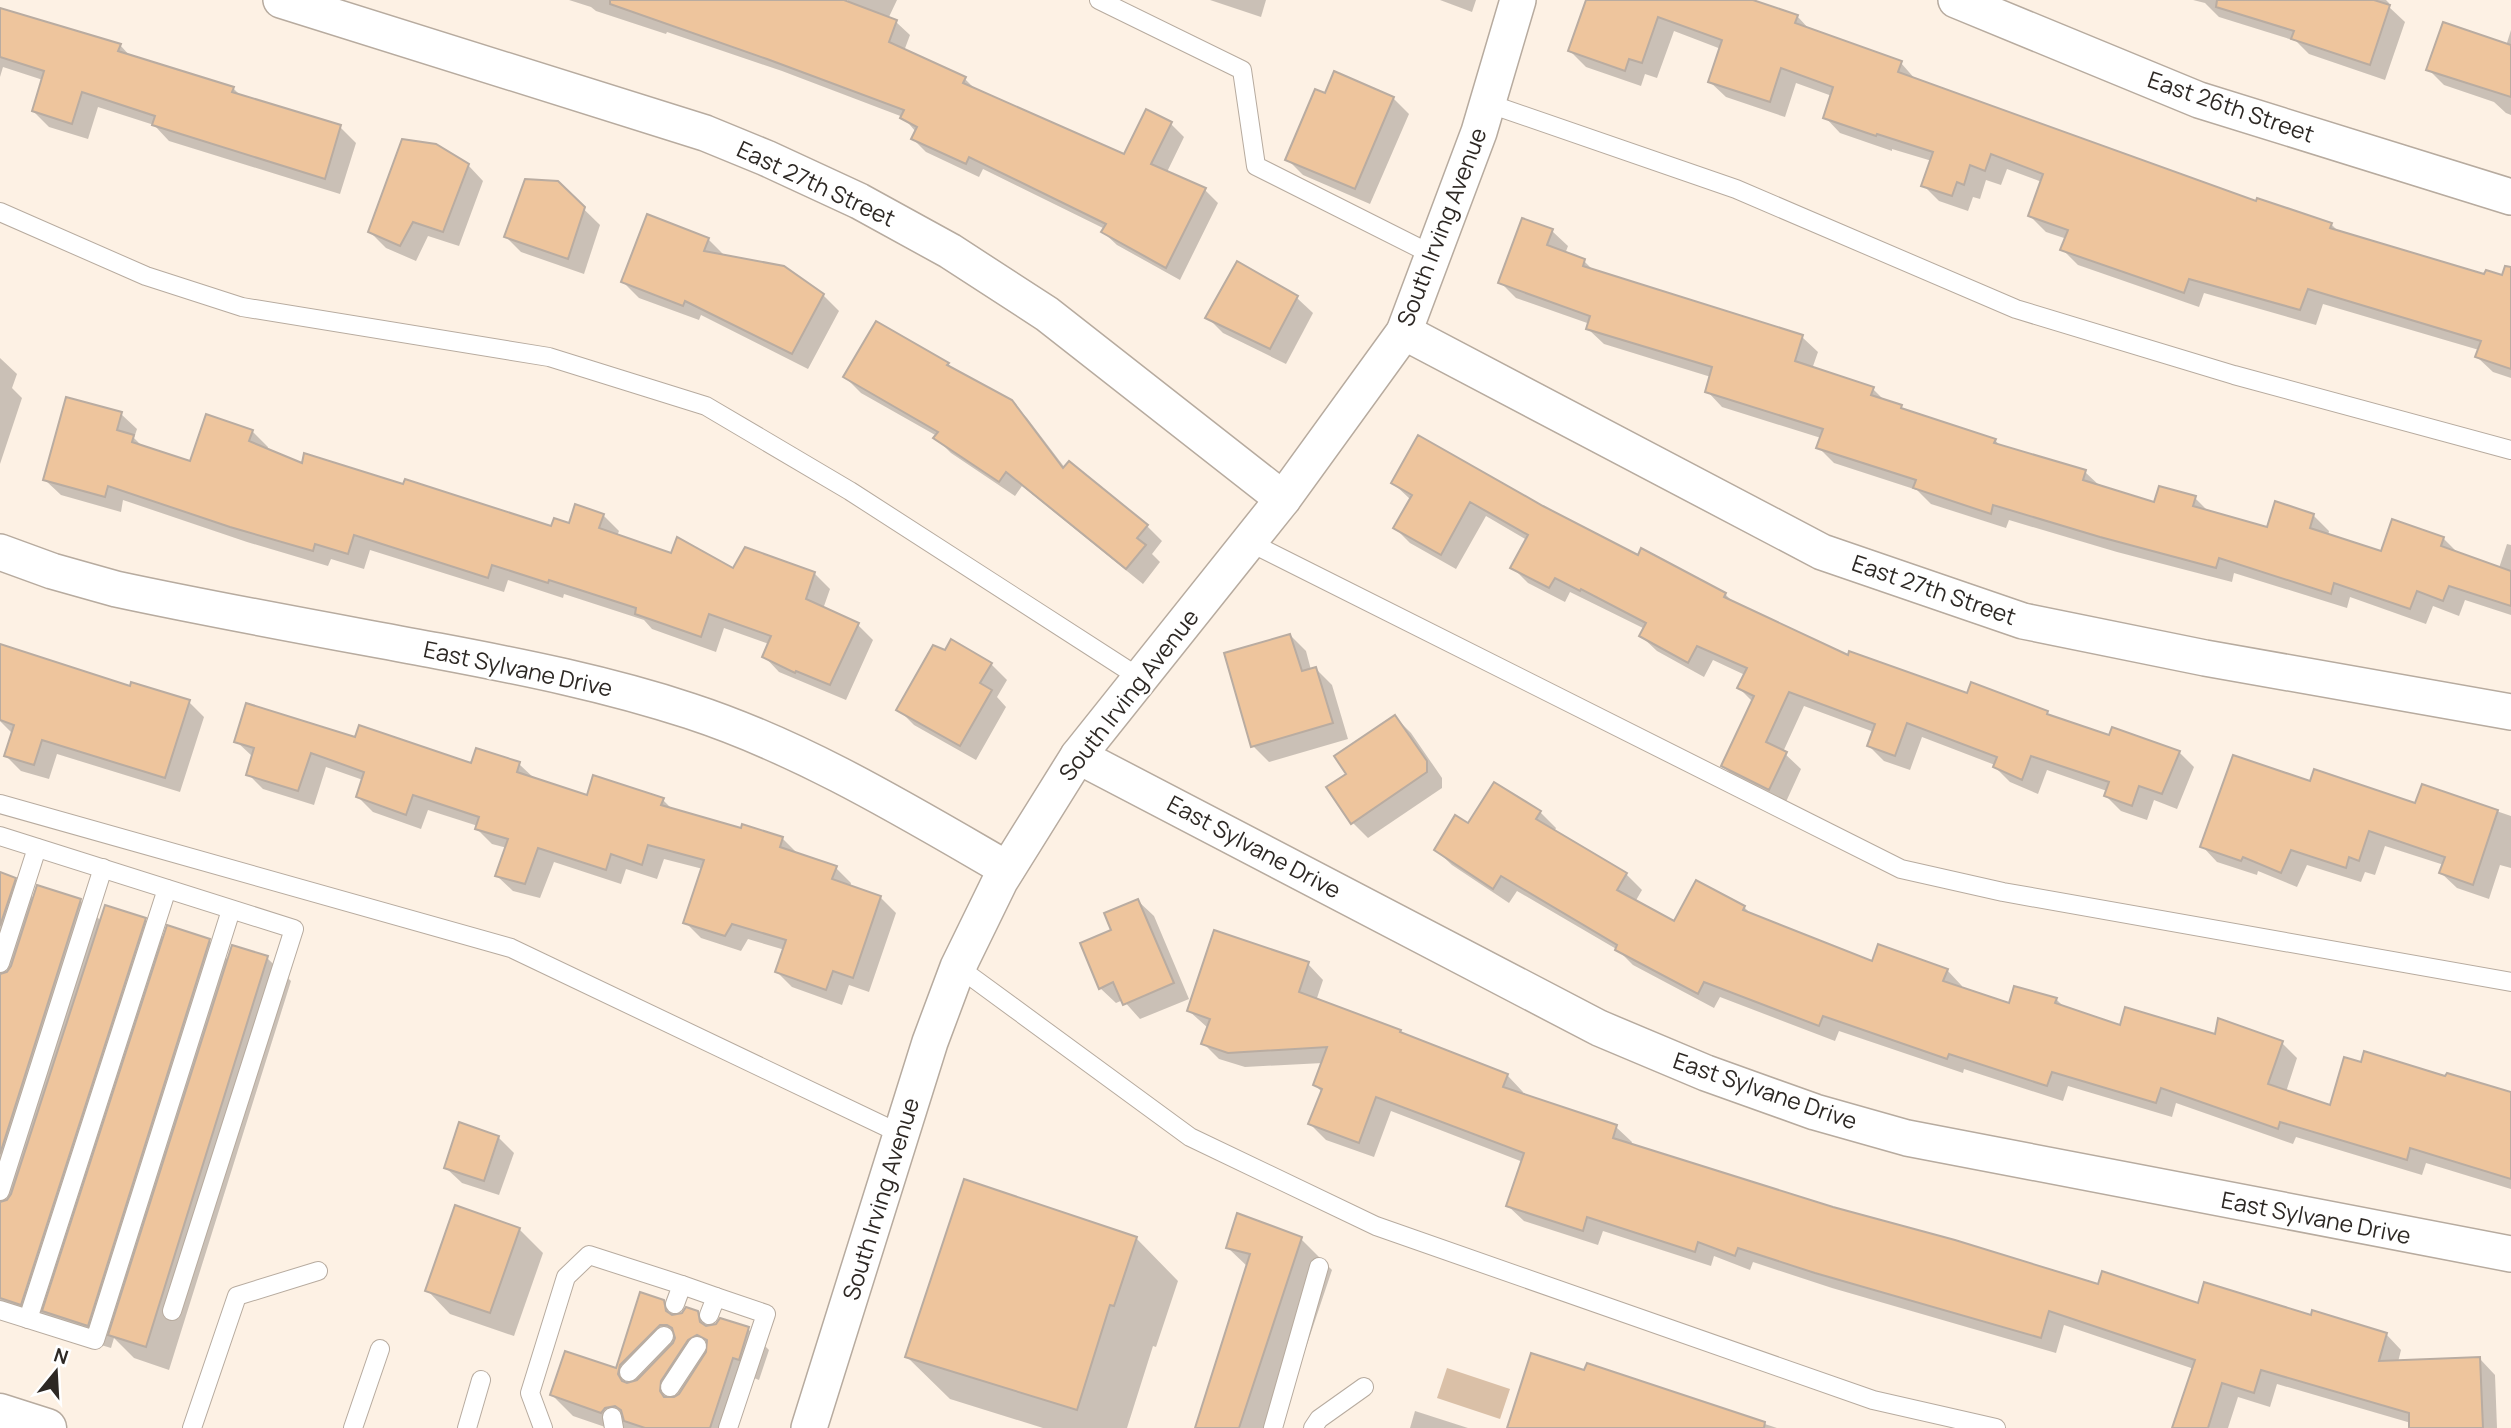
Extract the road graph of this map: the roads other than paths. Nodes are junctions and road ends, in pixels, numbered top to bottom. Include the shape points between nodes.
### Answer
1 (281, 0) edge
2 (1099, 0) edge
3 (1518, 0) edge
4 (1956, 0) edge
5 (1487, 103) junction
6 (2511, 197) edge
7 (0, 212) edge
8 (1433, 255) junction
9 (1404, 332) junction
10 (2511, 450) edge
11 (1283, 499) junction
12 (1249, 542) junction
13 (0, 552) edge
14 (1140, 678) junction
15 (2511, 712) edge
16 (1078, 756) junction
17 (0, 804) edge
18 (0, 836) edge
19 (37, 848) junction
20 (103, 868) junction
21 (1007, 869) junction
22 (167, 888) junction
23 (231, 909) junction
24 (0, 963) edge
25 (958, 967) junction
26 (2511, 982) edge
27 (901, 1134) junction
28 (0, 1191) edge
29 (2511, 1254) edge
30 (1319, 1267) dead end
31 (318, 1271) dead end
32 (682, 1285) junction
33 (716, 1297) junction
34 (675, 1304) dead end
35 (0, 1310) edge
36 (172, 1311) dead end
37 (709, 1315) dead end
38 (28, 1320) junction
39 (664, 1336) dead end
40 (697, 1346) dead end
41 (380, 1349) dead end
42 (629, 1372) dead end
43 (481, 1380) dead end
44 (670, 1387) dead end
45 (1364, 1388) dead end
46 (0, 1413) edge
47 (47, 1428) edge
48 (192, 1428) edge
49 (353, 1428) edge
50 (467, 1428) edge
51 (543, 1428) edge
52 (728, 1428) edge
53 (809, 1428) edge
54 (1273, 1428) edge
55 (1313, 1428) edge
56 (1996, 1428) edge

1 - 11 street, East 27th Street via 705,133 859,201 950,251 1047,314
2 - 8 lane via 1242,70 1256,166
3 - 5 street, South Irving Avenue
4 - 6 street, East 26th Street via 2199,100
5 - 8 street, South Irving Avenue
5 - 10 lane via 1736,189 2016,309 2234,375
7 - 14 lane via 146,276 242,307 549,357 706,406 850,491
8 - 9 street, South Irving Avenue
9 - 11 street, South Irving Avenue
9 - 15 street, East 27th Street via 1822,552 2023,621
11 - 12 street, South Irving Avenue
12 - 14 street, South Irving Avenue
12 - 26 lane via 1901,869
13 - 21 street, East Sylvane Drive via 117,589 528,669 690,711 793,752
14 - 16 street, South Irving Avenue
16 - 21 street, South Irving Avenue
16 - 29 street, East Sylvane Drive via 1599,1028 1815,1112 1907,1138
17 - 27 lane via 510,948
18 - 19 lane
19 - 20 lane
19 - 24 lane
20 - 22 lane
20 - 28 lane
21 - 25 street, South Irving Avenue
22 - 23 lane
22 - 38 lane
23 - 36 lane via 294,929
23 - 38 lane via 95,1340
25 - 27 street, South Irving Avenue
25 - 56 lane via 1190,1137 1376,1226 1873,1400
27 - 53 street, South Irving Avenue
30 - 54 lane
31 - 48 lane via 237,1296
32 - 33 lane
32 - 34 lane
32 - 51 lane via 589,1255 566,1277 530,1394
33 - 37 lane
33 - 52 lane via 766,1314
35 - 38 lane
39 - 42 lane
40 - 44 lane
41 - 49 lane
43 - 50 lane
45 - 55 lane
46 - 47 street

